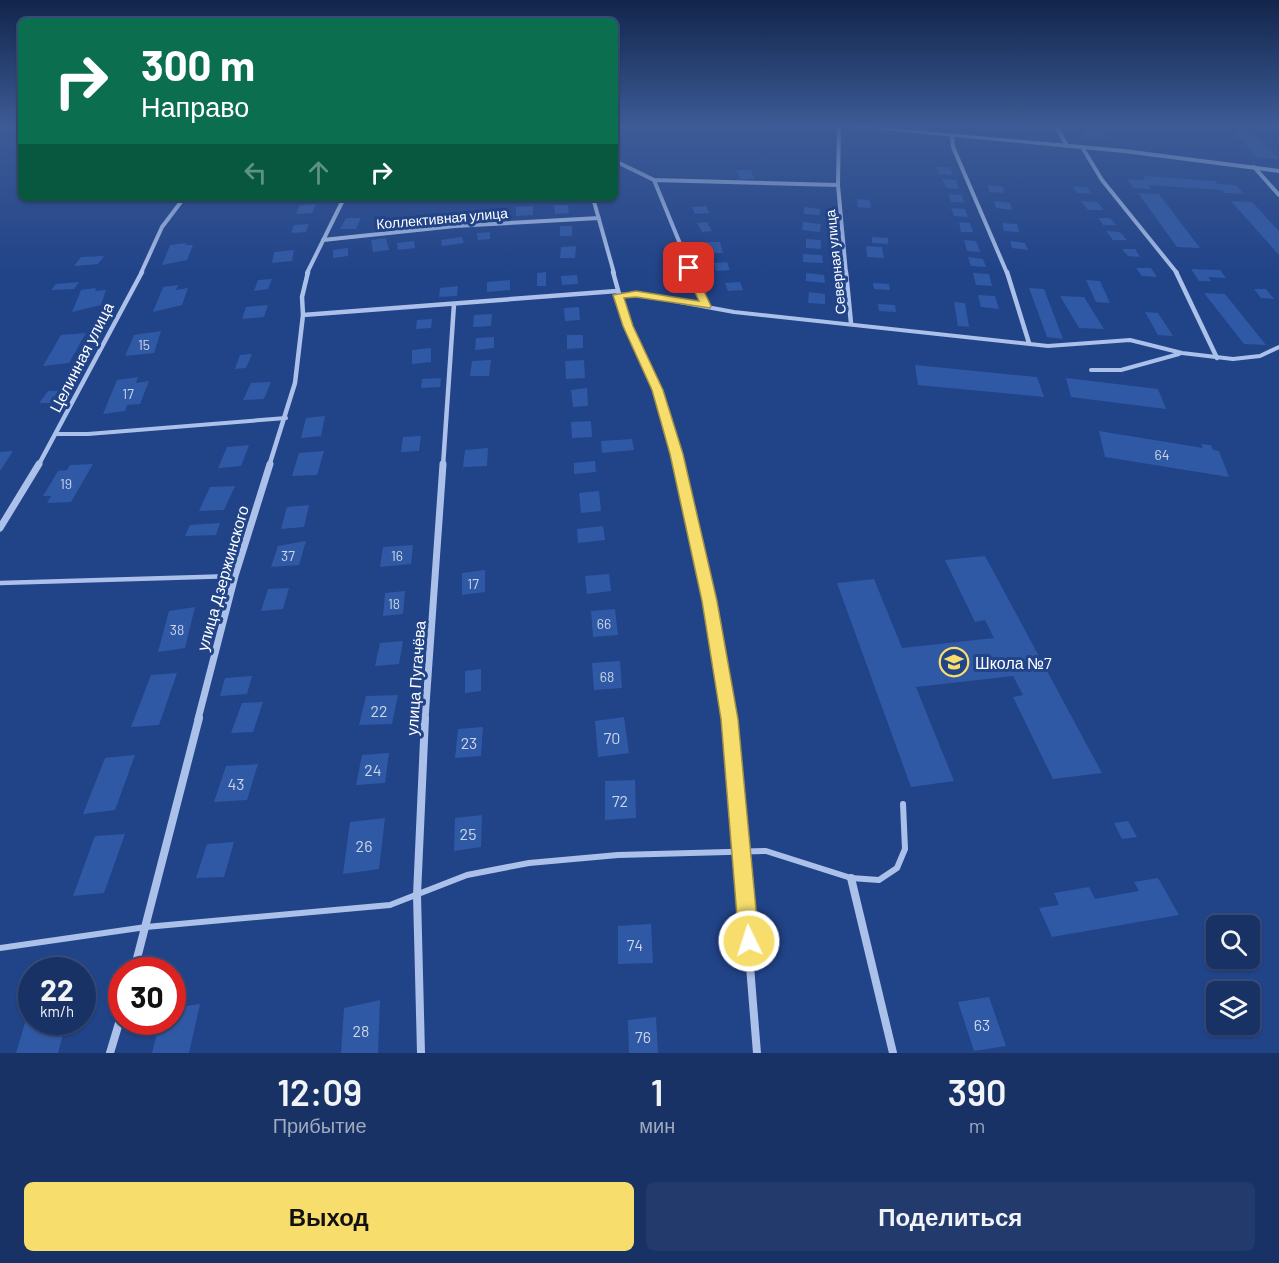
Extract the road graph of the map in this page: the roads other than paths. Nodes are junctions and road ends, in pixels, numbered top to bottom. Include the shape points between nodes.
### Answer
1 (644, 175) edge
2 (839, 175) edge
3 (966, 175) edge
4 (1099, 175) edge
5 (1261, 175) edge
6 (654, 180) junction
7 (838, 185) junction
8 (1279, 195) edge
9 (182, 201) edge
10 (342, 201) edge
11 (594, 201) edge
12 (598, 218) junction
13 (323, 240) junction
14 (617, 293) junction
15 (454, 304) junction
16 (706, 306) junction
17 (303, 315) junction
18 (851, 323) junction
19 (1029, 343) junction
20 (1279, 347) edge
21 (1182, 353) junction
22 (1217, 358) junction
23 (1091, 370) dead end
24 (286, 418) junction
25 (57, 434) junction
26 (0, 528) edge
27 (235, 576) junction
28 (0, 583) edge
29 (903, 804) dead end
30 (742, 851) junction
31 (851, 878) junction
32 (417, 895) junction
33 (146, 927) junction
34 (0, 948) edge
35 (138, 957) edge
36 (115, 1035) edge
37 (110, 1053) edge
38 (421, 1053) edge
39 (757, 1053) edge
40 (893, 1053) edge

1 - 6 street
2 - 7 street, Северная улица
3 - 19 street via 1002,257
4 - 22 street via 1177,273
5 - 8 street
6 - 7 street
6 - 16 street
7 - 18 street, Северная улица
9 - 25 street, Целинная улица via 162,227
10 - 13 street, улица Дзержинского
11 - 12 street
12 - 13 street, Коллективная улица via 455,226
12 - 14 street
13 - 17 street, улица Дзержинского via 307,274
14 - 15 street
14 - 16 lane
14 - 30 street via 657,390 676,454 709,601 730,719
15 - 17 street
15 - 32 street, улица Пугачёва via 420,790
16 - 18 lane
17 - 24 street, улица Дзержинского via 295,383
18 - 19 lane
19 - 21 lane via 1071,346 1130,340
20 - 22 lane via 1260,356
21 - 22 lane
21 - 23 lane via 1121,370
24 - 25 lane
24 - 27 street, улица Дзержинского
25 - 26 street, Целинная улица
27 - 28 lane
27 - 33 street, улица Дзержинского
29 - 31 lane via 905,849 897,868 879,880
30 - 31 lane via 766,851
30 - 32 lane via 529,863 467,874
30 - 39 street
31 - 40 street
32 - 33 lane via 390,905
32 - 38 street, улица Пугачёва
33 - 34 lane
33 - 35 street, улица Дзержинского
36 - 37 street

